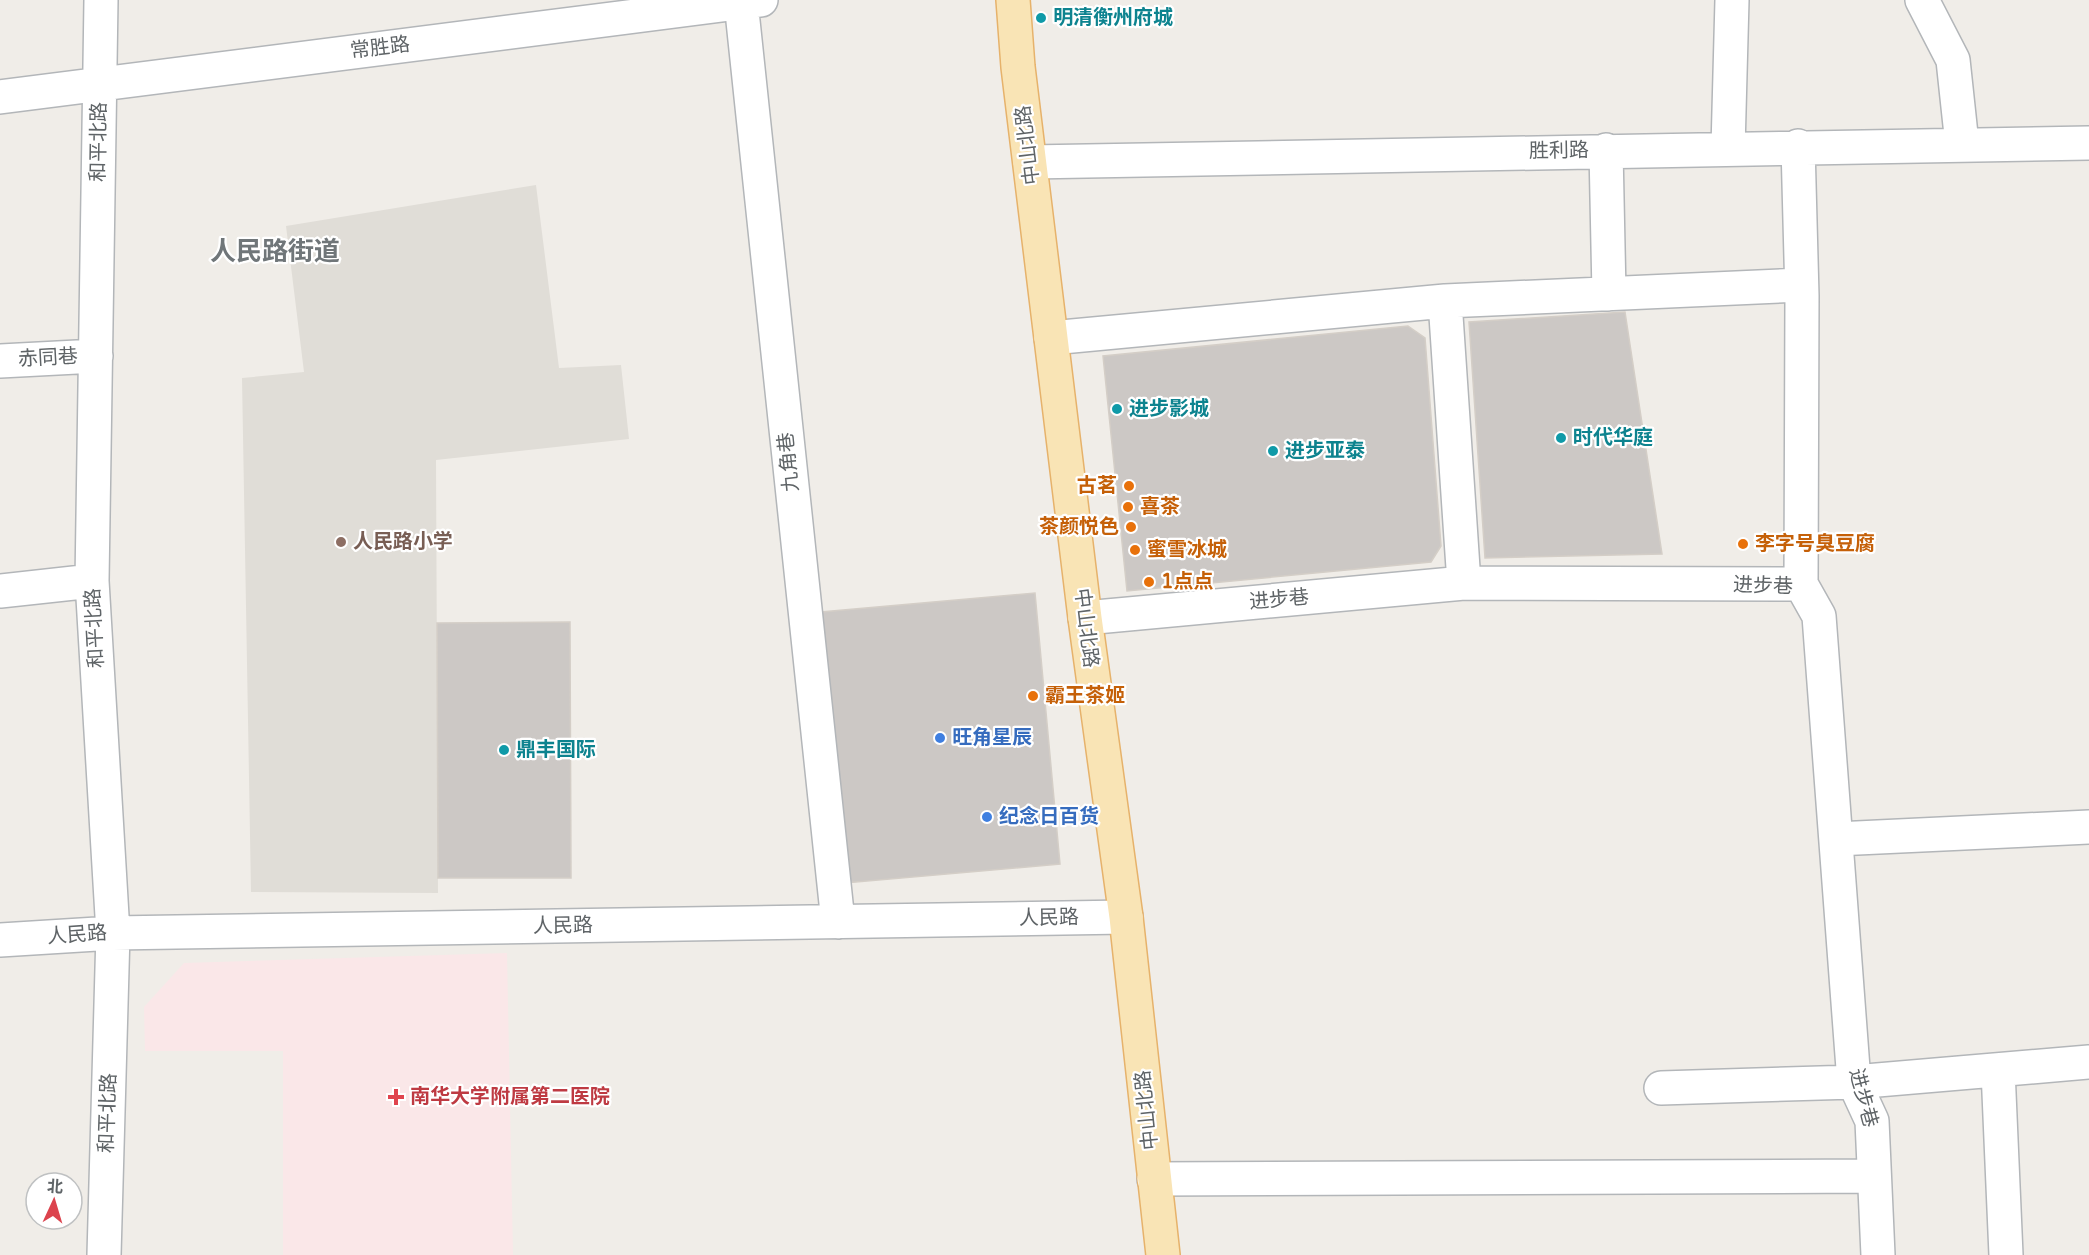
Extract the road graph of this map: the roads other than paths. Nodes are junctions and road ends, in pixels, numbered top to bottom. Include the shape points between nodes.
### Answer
1 (100, 0) edge
2 (1013, 0) edge
3 (1732, 0) edge
4 (1922, 0) edge
5 (751, 1) edge
6 (626, 9) edge
7 (100, 84) junction
8 (0, 97) edge
9 (2089, 143) edge
10 (1962, 144) junction
11 (1798, 147) junction
12 (1728, 148) junction
13 (1606, 150) junction
14 (1030, 162) junction
15 (1801, 285) junction
16 (1609, 294) junction
17 (1445, 301) junction
18 (1051, 338) junction
19 (96, 356) junction
20 (0, 361) edge
21 (92, 581) junction
22 (1464, 583) junction
23 (1801, 584) junction
24 (0, 591) edge
25 (1085, 618) junction
26 (2089, 827) edge
27 (1836, 839) junction
28 (1126, 917) junction
29 (838, 922) junction
30 (113, 933) junction
31 (0, 940) edge
32 (2089, 1062) edge
33 (1998, 1070) junction
34 (1854, 1082) junction
35 (1661, 1088) dead end
36 (1874, 1176) junction
37 (1154, 1179) junction
38 (104, 1255) edge
39 (1163, 1255) edge
40 (1878, 1255) edge
41 (2006, 1255) edge

1 - 7 street, 和平北路
2 - 14 main road, 中山北路
3 - 12 street
4 - 10 street via 1953,60
5 - 6 street, 常胜路
5 - 29 street, 九角巷
6 - 7 street, 常胜路
7 - 8 street, 常胜路
7 - 19 street, 和平北路
9 - 10 street, 胜利路
10 - 11 street, 胜利路
11 - 12 street, 胜利路
11 - 15 street
12 - 13 street, 胜利路
13 - 14 street, 胜利路
13 - 16 street
14 - 18 main road, 中山北路
15 - 16 street
15 - 23 street
16 - 17 street
17 - 18 street
17 - 22 street
18 - 25 main road, 中山北路
19 - 20 street, 赤同巷
19 - 21 street, 和平北路
21 - 24 street
21 - 30 street, 和平北路
22 - 23 street, 进步巷
22 - 25 street, 进步巷
23 - 27 street, 进步巷 via 1819,616
25 - 28 main road, 中山北路
26 - 27 street
27 - 34 street, 进步巷
28 - 29 street, 人民路
28 - 37 main road, 中山北路
29 - 30 street, 人民路
30 - 31 street, 人民路
30 - 38 street, 和平北路
32 - 33 street
33 - 34 street
33 - 41 street
34 - 35 street
34 - 36 street, 进步巷 via 1872,1121
36 - 37 street
36 - 40 street, 进步巷
37 - 39 main road, 中山北路

